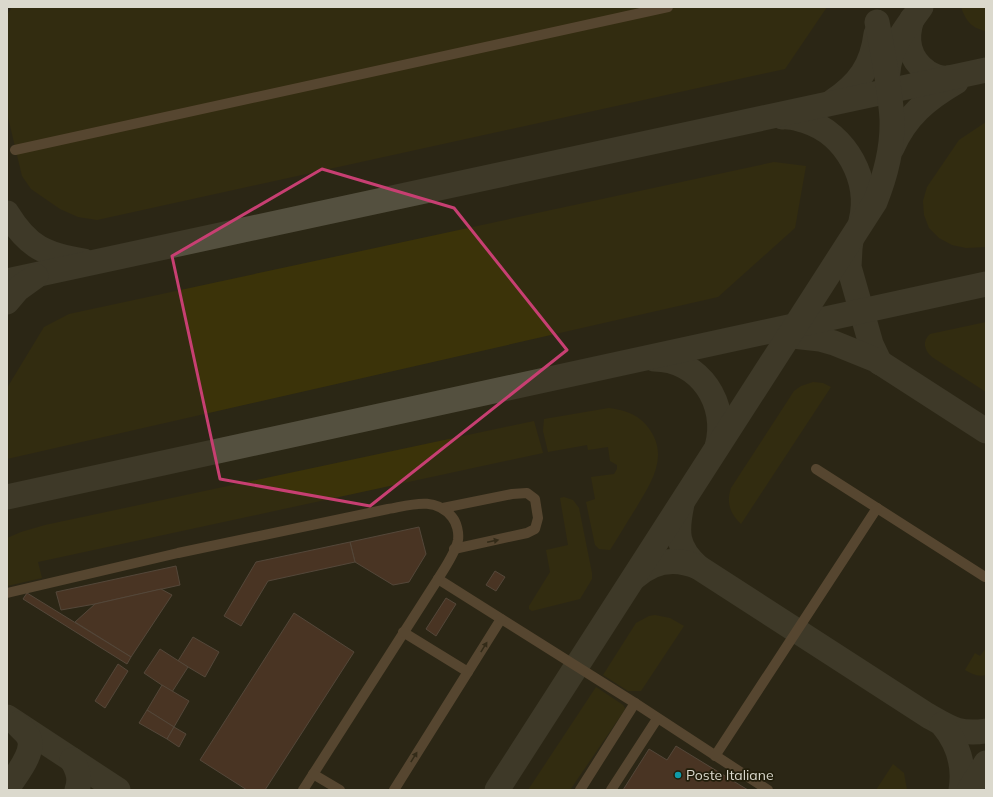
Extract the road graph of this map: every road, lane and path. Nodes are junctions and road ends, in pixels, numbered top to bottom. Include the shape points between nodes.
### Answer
1 (668, 7) edge
2 (15, 150) dead end
3 (816, 469) dead end
4 (443, 508) junction
5 (877, 508) junction
6 (454, 549) junction
7 (985, 577) edge
8 (438, 579) junction
9 (7, 593) edge
10 (501, 619) junction
11 (403, 632) junction
12 (468, 672) junction
13 (636, 703) junction
14 (657, 719) junction
15 (715, 756) junction
16 (314, 774) junction
17 (303, 790) edge
18 (340, 790) edge
19 (394, 790) edge
20 (580, 790) edge
21 (611, 790) edge
22 (768, 790) edge

1 - 2 lane
3 - 5 lane
4 - 6 lane via 457,526 458,541
6 -> 4 lane via 535,529 538,518 535,499 527,493 512,494
4 - 9 lane via 435,504 422,504 388,509 178,553
5 - 7 lane
5 - 15 lane
6 - 8 lane
8 - 10 lane
8 - 11 lane
12 -> 10 lane
10 - 13 lane
11 - 12 lane
11 - 16 lane
19 -> 12 lane
13 - 14 lane
13 - 20 lane
14 - 15 lane
14 - 21 lane
15 - 22 lane
16 - 17 lane
16 - 18 lane

